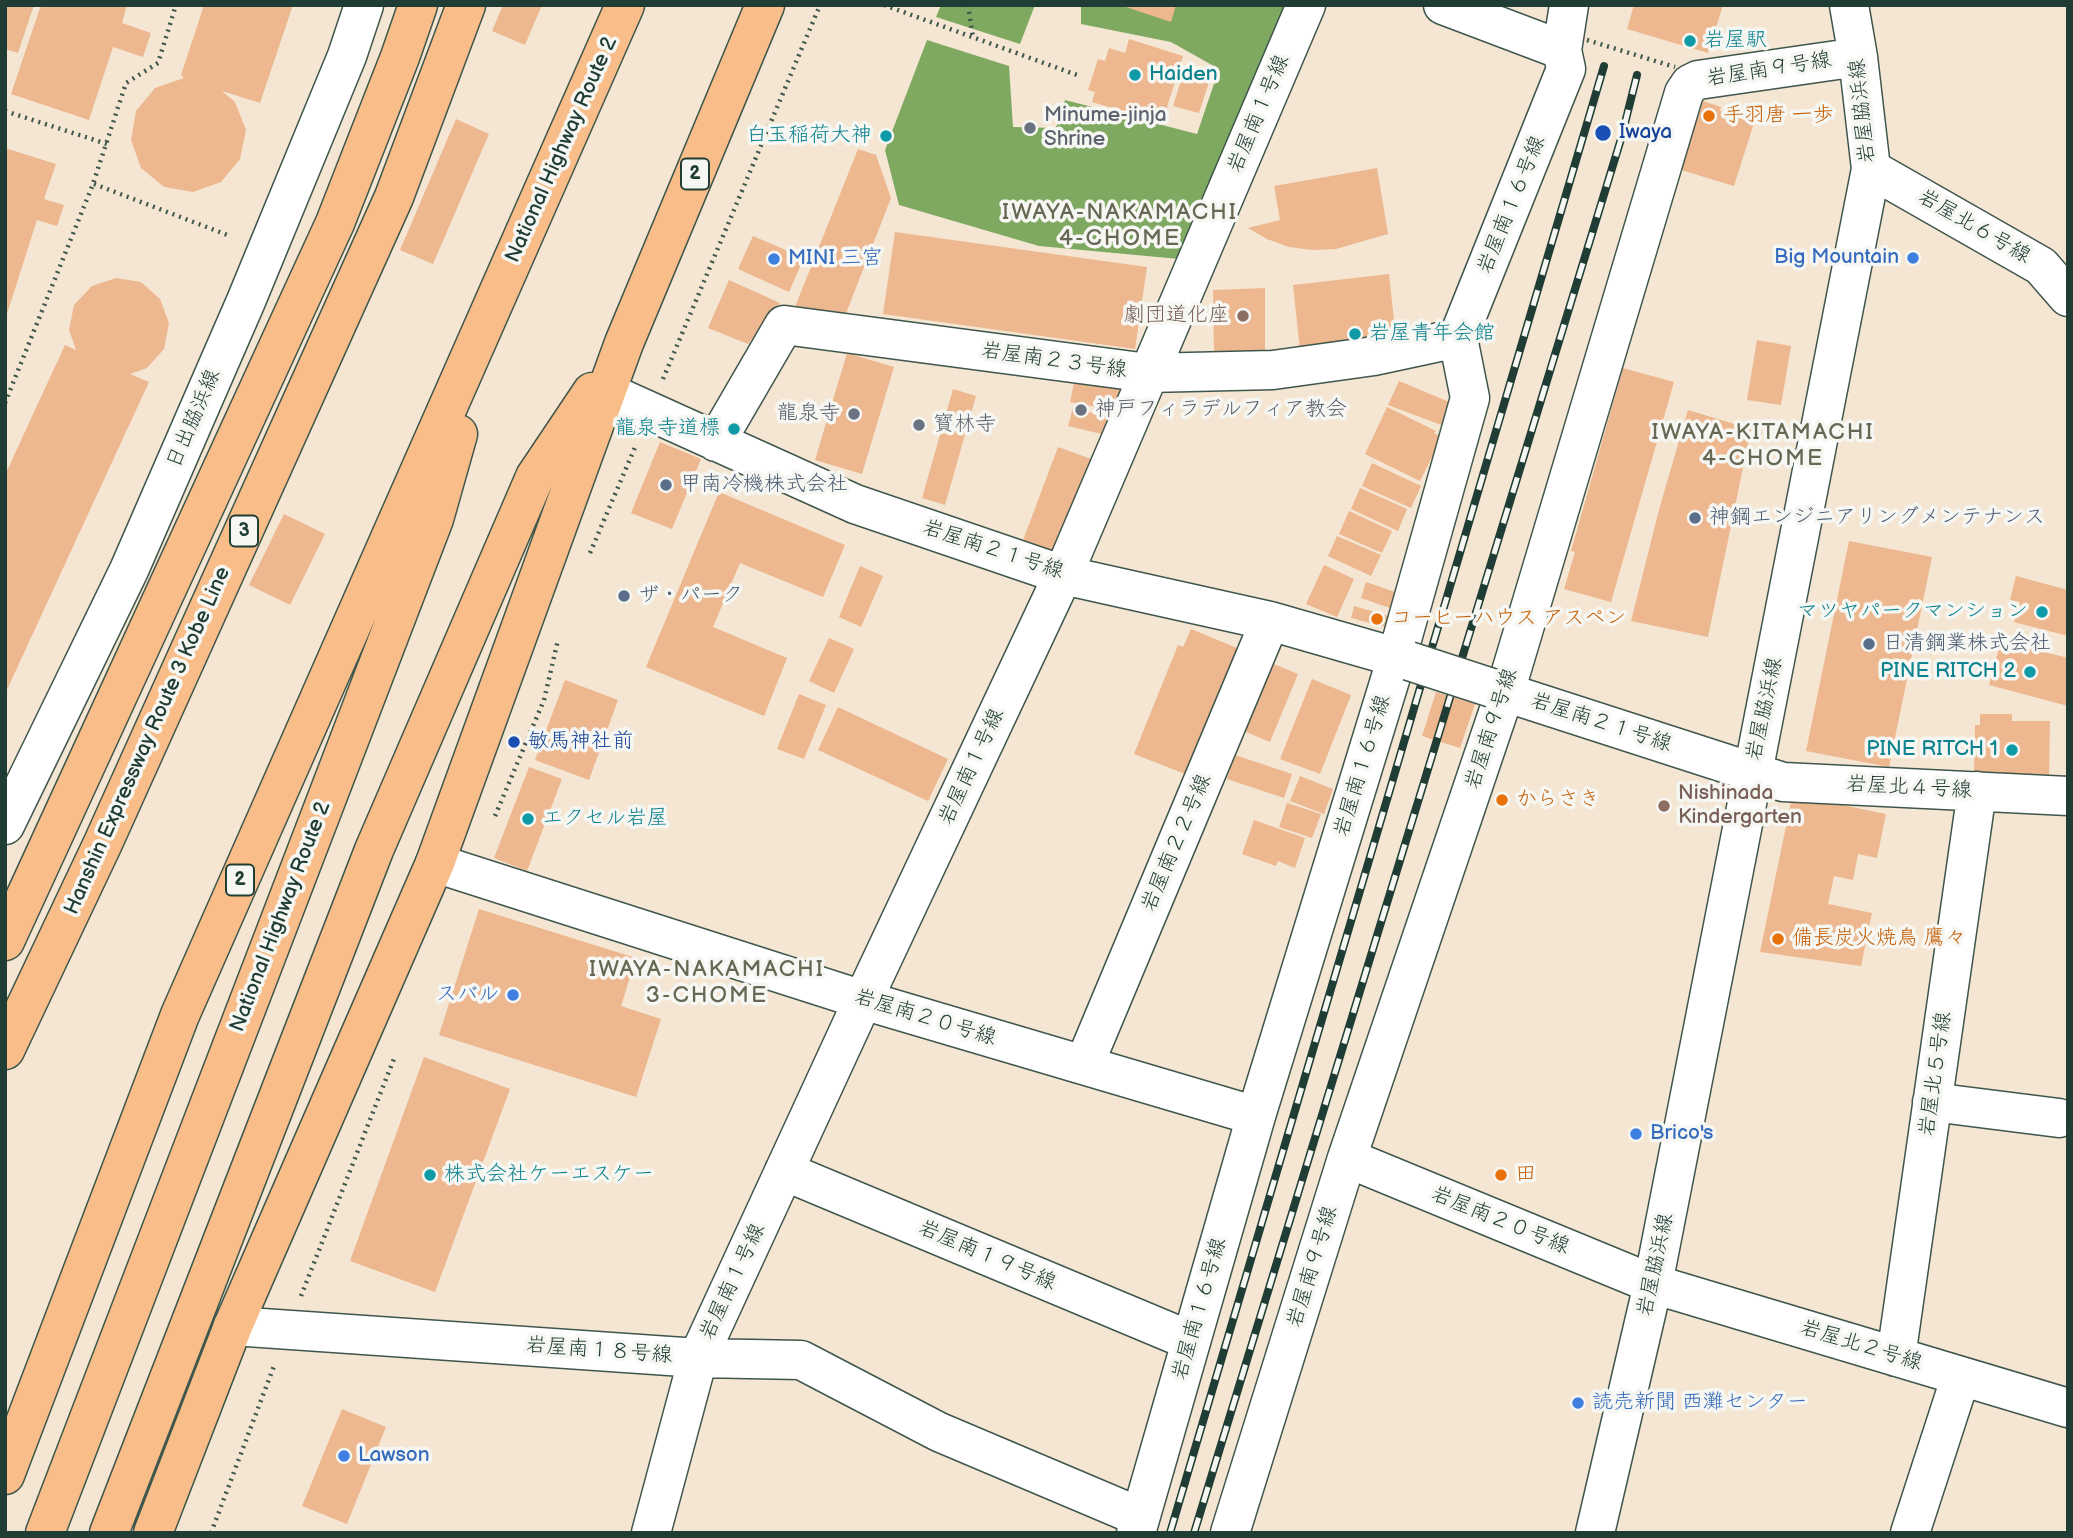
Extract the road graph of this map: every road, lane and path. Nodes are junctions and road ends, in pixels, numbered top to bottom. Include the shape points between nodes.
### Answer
1 (176, 5) edge
2 (365, 5) edge
3 (418, 5) edge
4 (466, 5) edge
5 (625, 5) edge
6 (765, 5) edge
7 (884, 5) edge
8 (968, 5) edge
9 (1306, 5) edge
10 (1443, 5) edge
11 (1569, 5) edge
12 (1849, 5) edge
13 (972, 38) junction
14 (1574, 45) junction
15 (1858, 57) junction
16 (1675, 67) dead end
17 (1077, 75) dead end
18 (5, 111) edge
19 (107, 144) junction
20 (1871, 169) junction
21 (93, 184) junction
22 (230, 236) dead end
23 (498, 295) junction
24 (2068, 296) edge
25 (1458, 338) junction
26 (624, 343) junction
27 (1149, 373) junction
28 (607, 392) junction
29 (5, 403) edge
30 (716, 442) junction
31 (1063, 575) junction
32 (1270, 621) junction
33 (1403, 659) junction
34 (1499, 690) junction
35 (1752, 772) junction
36 (1977, 791) junction
37 (2068, 796) edge
38 (5, 825) edge
39 (435, 863) junction
40 (5, 940) edge
41 (863, 1000) junction
42 (5, 1050) edge
43 (1083, 1065) junction
44 (1932, 1102) junction
45 (1256, 1116) junction
46 (2059, 1118) dead end
47 (1347, 1158) junction
48 (784, 1171) junction
49 (1653, 1284) junction
50 (233, 1326) junction
51 (1191, 1341) junction
52 (1896, 1357) junction
53 (698, 1358) junction
54 (1961, 1376) junction
55 (2068, 1408) edge
56 (5, 1475) edge
57 (1138, 1525) edge
58 (45, 1533) edge
59 (109, 1533) edge
60 (153, 1533) edge
61 (651, 1533) edge
62 (1230, 1533) edge
63 (1595, 1533) edge
64 (1910, 1533) edge

1 - 19 path via 158,62 126,83
2 - 38 street, 日出脇浜線 via 251,288 128,570
3 - 40 highway, Hanshin Expressway Route 3 Kobe Line / 3 via 335,223
4 - 42 highway, Hanshin Expressway Route 3 Kobe Line / 3 via 394,197
5 - 23 highway, National Highway Route 2 / 2
6 - 26 highway, 2
7 - 13 path
8 - 13 path
9 - 27 street, 岩屋南１号線
10 - 14 street
11 - 14 street, 岩屋南１６号線
12 - 15 street, 岩屋脇浜線
13 - 17 path
14 - 16 path, bridge
14 - 25 street, 岩屋南１６号線
15 - 20 street, 岩屋脇浜線
15 - 34 street, 岩屋南９号線 via 1698,80 1684,93
18 - 19 path
19 - 21 path
20 - 24 street, 岩屋北６号線 via 2041,266
20 - 35 street, 岩屋脇浜線
21 - 22 path
21 - 29 path
23 - 56 highway, National Highway Route 2 / 2 via 180,1015
23 - 58 highway, National Highway Route 2 / 2 via 434,519
25 - 27 street, 岩屋南２３号線 via 1273,370
25 - 33 street, 岩屋南１６号線 via 1471,398
26 - 28 highway, 2
26 - 59 highway, 2 via 535,477 374,850
27 - 30 street, 岩屋南２３号線 via 784,325
27 - 31 street, 岩屋南１号線
28 - 30 street, 岩屋南２１号線
28 - 39 highway, 2
30 - 31 street, 岩屋南２１号線 via 855,504
31 - 32 street, 岩屋南２１号線
31 - 41 street, 岩屋南１号線
32 - 33 street, 岩屋南２１号線
32 - 43 street, 岩屋南２２号線
33 - 34 street, 岩屋南２１号線, bridge
33 - 45 street, 岩屋南１６号線
34 - 35 street, 岩屋南２１号線
34 - 47 street, 岩屋南９号線
35 - 36 street, 岩屋北４号線 via 1783,782
35 - 49 street, 岩屋脇浜線
36 - 37 street, 岩屋北４号線
36 - 44 street, 岩屋北５号線
39 - 41 street, 岩屋南２０号線
39 - 50 highway, 2
41 - 43 street, 岩屋南２０号線
41 - 48 street, 岩屋南１号線
43 - 45 street, 岩屋南２０号線
44 - 46 street
44 - 52 street, 岩屋北５号線
45 - 51 street, 岩屋南１６号線
47 - 49 street, 岩屋南２０号線
47 - 62 street, 岩屋南９号線
48 - 51 street, 岩屋南１９号線
48 - 53 street, 岩屋南１号線
49 - 52 street, 岩屋北２号線
49 - 63 street, 岩屋脇浜線
50 - 53 street, 岩屋南１８号線
50 - 60 highway, 2
51 - 57 street, 岩屋南１６号線
52 - 54 street, 岩屋北２号線
53 - 57 street, 岩屋南１８号線 via 801,1360 939,1432
53 - 61 street, 岩屋南１号線
54 - 55 street, 岩屋北２号線
54 - 64 street

